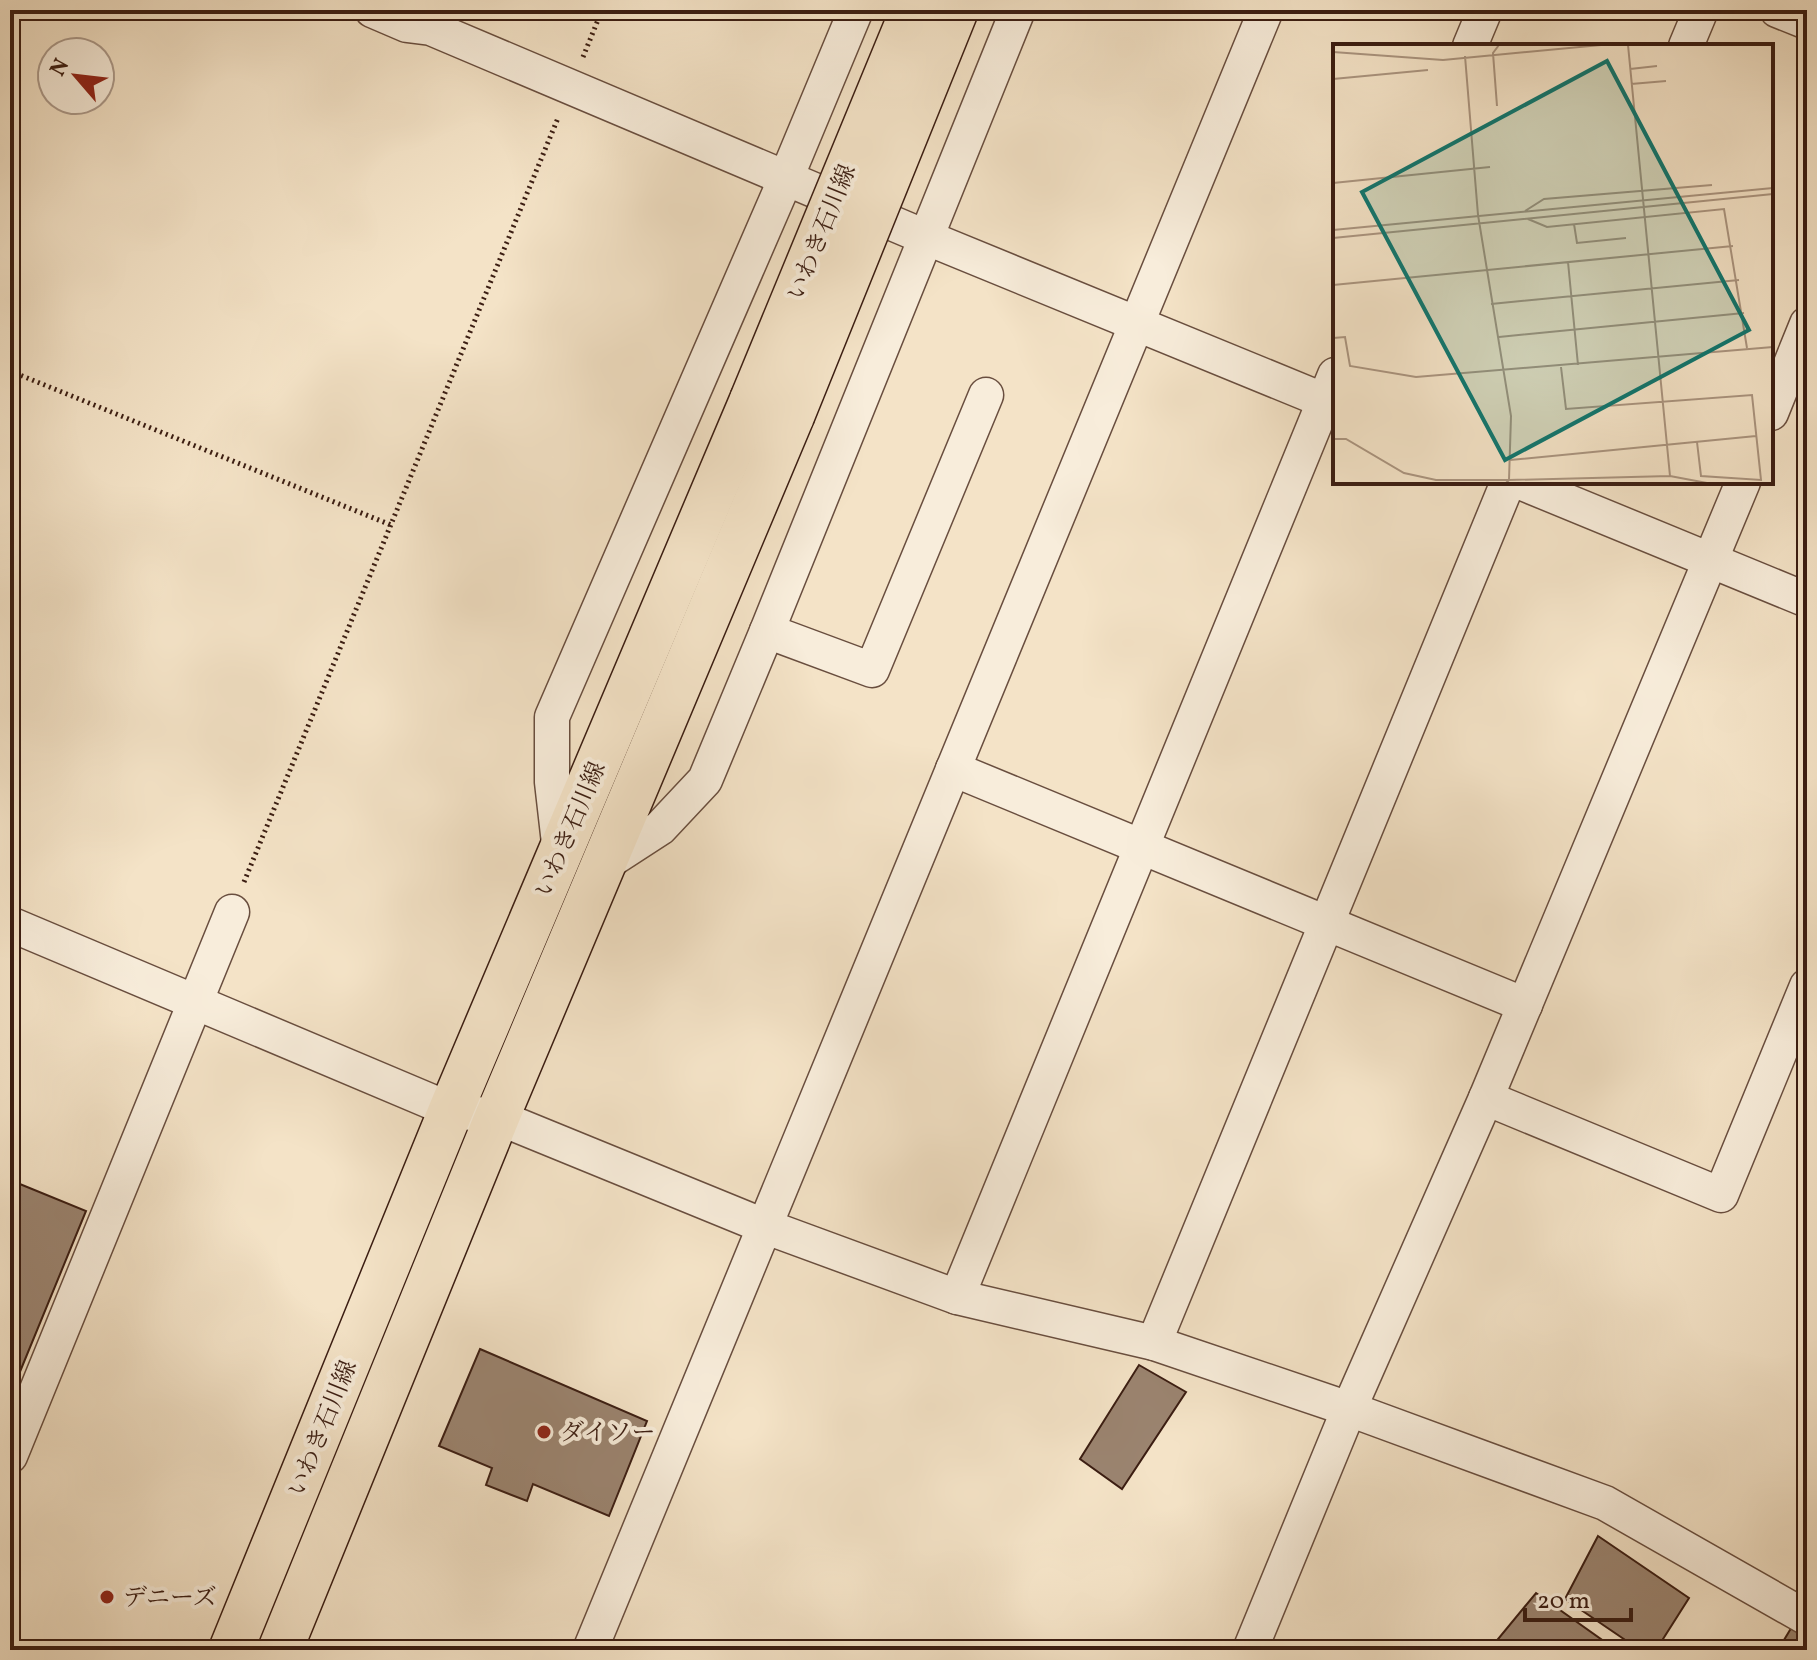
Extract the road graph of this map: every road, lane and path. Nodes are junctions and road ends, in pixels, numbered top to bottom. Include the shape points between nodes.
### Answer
1 (372, 10) edge
2 (602, 10) edge
3 (856, 10) edge
4 (913, 10) edge
5 (956, 10) edge
6 (1018, 10) edge
7 (1266, 10) edge
8 (1485, 10) edge
9 (1701, 10) edge
10 (1777, 10) edge
11 (1807, 22) edge
12 (1471, 44) edge
13 (1687, 44) edge
14 (570, 87) junction
15 (786, 178) junction
16 (925, 237) junction
17 (1137, 323) junction
18 (1807, 324) edge
19 (10, 371) edge
20 (1331, 394) edge
21 (986, 395) dead end
22 (1773, 408) edge
23 (1507, 484) edge
24 (1525, 484) edge
25 (1742, 484) edge
26 (391, 525) junction
27 (1712, 561) junction
28 (1807, 600) edge
29 (767, 631) junction
30 (953, 769) junction
31 (1141, 847) junction
32 (560, 852) junction
33 (603, 865) junction
34 (232, 912) joint
35 (1327, 923) junction
36 (10, 924) edge
37 (1807, 986) edge
38 (195, 1003) junction
39 (1525, 1005) junction
40 (1486, 1098) junction
41 (451, 1110) junction
42 (497, 1117) junction
43 (764, 1226) junction
44 (957, 1297) junction
45 (1154, 1343) junction
46 (1349, 1409) junction
47 (10, 1456) edge
48 (1807, 1618) edge
49 (231, 1650) edge
50 (280, 1650) edge
51 (590, 1650) edge
52 (1250, 1650) edge

1 - 14 street via 407,25 431,28
2 - 14 path
3 - 15 street
4 - 32 main road, いわき石川線, bridge
5 - 33 main road, いわき石川線, bridge
6 - 16 street
7 - 17 street
8 - 12 street
9 - 13 street
10 - 11 street
14 - 15 street
14 - 26 path
15 - 16 street
15 - 32 street via 552,717
16 - 17 street
16 - 29 street
17 - 20 street
17 - 30 street
18 - 22 street
19 - 26 path
20 - 31 street
21 - 29 street via 872,670
23 - 35 street
24 - 27 street
25 - 27 street
26 - 34 path
27 - 28 street
27 - 39 street
29 - 33 street via 705,780 660,828
30 - 31 street
30 - 43 street
31 - 35 street
31 - 44 street
32 - 41 main road, いわき石川線
33 - 42 main road, いわき石川線
34 - 38 street
35 - 39 street
35 - 45 street
36 - 38 street
37 - 40 street via 1721,1195
38 - 41 street
38 - 47 street
39 - 40 street
40 - 46 street
41 - 42 street
41 - 49 main road, いわき石川線
42 - 43 street
42 - 50 main road, いわき石川線
43 - 44 street
43 - 51 street
44 - 45 street
45 - 46 street
46 - 48 street via 1605,1503
46 - 52 street

